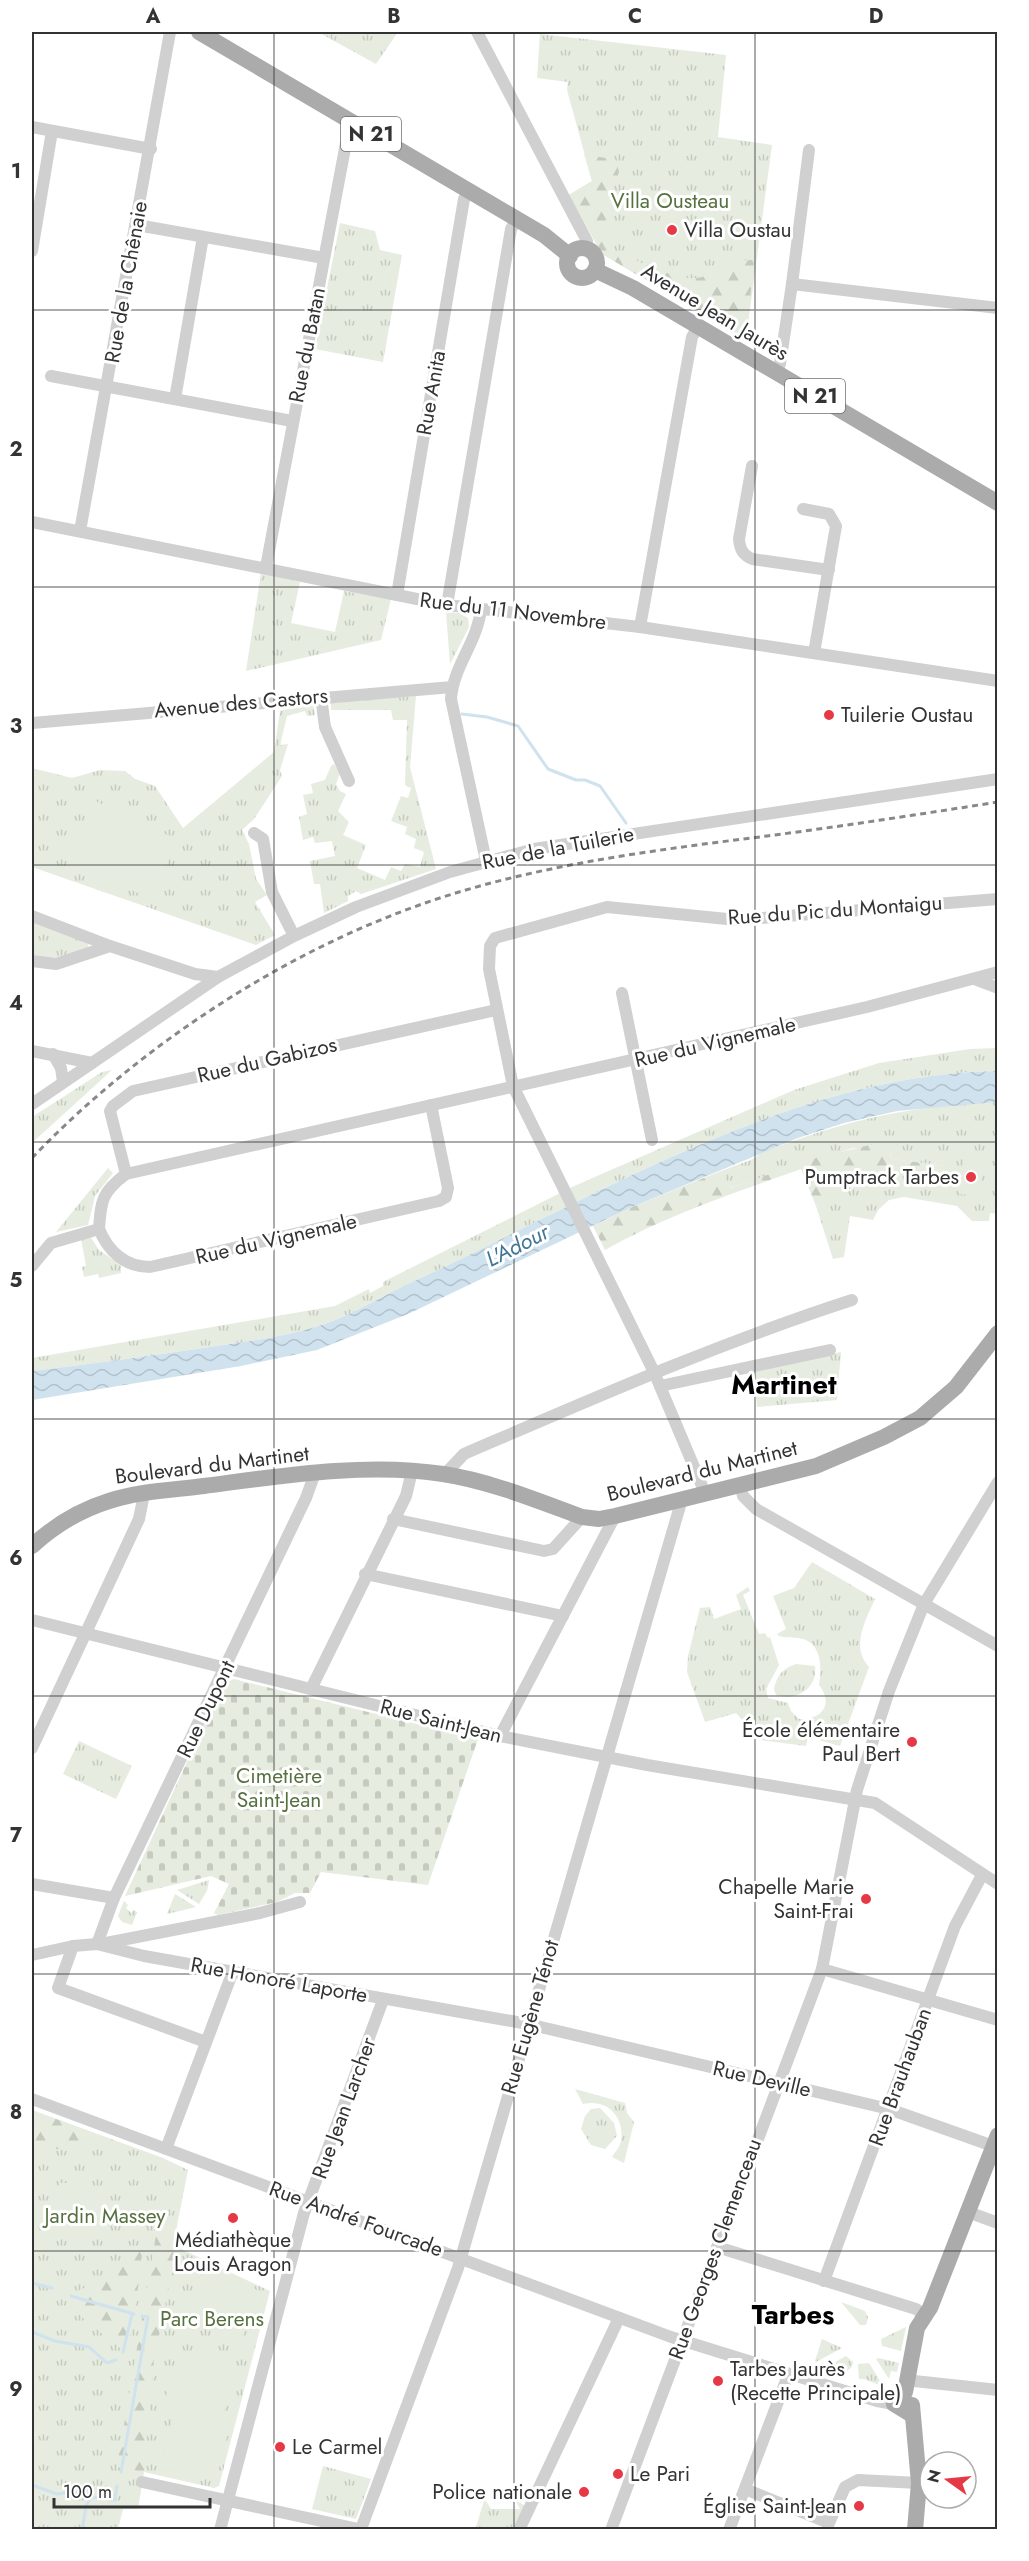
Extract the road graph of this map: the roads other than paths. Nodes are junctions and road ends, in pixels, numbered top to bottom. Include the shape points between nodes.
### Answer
1 (170, 32) edge
2 (199, 32) edge
3 (477, 32) edge
4 (32, 127) edge
5 (360, 128) junction
6 (52, 131) junction
7 (151, 149) junction
8 (809, 150) dead end
9 (468, 192) junction
10 (516, 220) junction
11 (137, 225) junction
12 (203, 237) junction
13 (586, 249) junction
14 (32, 251) edge
15 (570, 256) junction
16 (324, 258) junction
17 (595, 270) junction
18 (792, 284) junction
19 (998, 308) edge
20 (698, 327) junction
21 (775, 374) junction
22 (51, 376) dead end
23 (107, 387) junction
24 (175, 399) junction
25 (292, 421) junction
26 (752, 466) dead end
27 (998, 503) edge
28 (803, 510) dead end
29 (32, 522) edge
30 (80, 531) junction
31 (266, 567) junction
32 (829, 570) junction
33 (397, 595) junction
34 (447, 605) junction
35 (481, 608) junction
36 (640, 627) junction
37 (814, 653) junction
38 (998, 681) edge
39 (452, 687) junction
40 (321, 697) junction
41 (32, 723) edge
42 (998, 779) edge
43 (349, 781) dead end
44 (254, 833) dead end
45 (486, 861) junction
46 (998, 899) edge
47 (32, 916) edge
48 (294, 936) junction
49 (110, 946) junction
50 (32, 961) edge
51 (998, 972) edge
52 (218, 977) junction
53 (974, 979) junction
54 (998, 988) edge
55 (622, 993) dead end
56 (496, 1010) junction
57 (32, 1051) edge
58 (53, 1054) junction
59 (637, 1059) junction
60 (92, 1063) junction
61 (63, 1082) junction
62 (513, 1086) junction
63 (32, 1104) edge
64 (431, 1105) junction
65 (652, 1140) dead end
66 (126, 1174) junction
67 (99, 1229) junction
68 (32, 1266) edge
69 (852, 1300) dead end
70 (998, 1334) edge
71 (830, 1350) dead end
72 (654, 1372) junction
73 (660, 1386) junction
74 (412, 1472) junction
75 (315, 1473) junction
76 (445, 1474) junction
77 (998, 1482) edge
78 (740, 1484) junction
79 (705, 1493) junction
80 (144, 1494) junction
81 (682, 1499) junction
82 (615, 1516) junction
83 (582, 1517) junction
84 (393, 1519) junction
85 (32, 1546) edge
86 (365, 1574) junction
87 (924, 1604) junction
88 (562, 1616) junction
89 (32, 1620) edge
90 (86, 1633) junction
91 (998, 1646) edge
92 (225, 1668) junction
93 (310, 1689) junction
94 (500, 1736) junction
95 (32, 1748) edge
96 (606, 1758) junction
97 (855, 1799) junction
98 (982, 1875) junction
99 (32, 1884) edge
100 (998, 1884) edge
101 (114, 1898) junction
102 (300, 1902) dead end
103 (97, 1944) junction
104 (73, 1946) junction
105 (32, 1955) edge
106 (822, 1969) junction
107 (232, 1971) junction
108 (928, 1998) junction
109 (383, 2000) junction
110 (998, 2020) edge
111 (528, 2024) junction
112 (206, 2042) junction
113 (778, 2082) junction
114 (32, 2099) edge
115 (889, 2109) junction
116 (995, 2141) edge
117 (166, 2149) junction
118 (309, 2202) junction
119 (968, 2212) junction
120 (998, 2223) edge
121 (717, 2247) junction
122 (461, 2258) junction
123 (824, 2282) junction
124 (924, 2315) junction
125 (619, 2318) junction
126 (681, 2339) junction
127 (787, 2378) dead end
128 (914, 2381) junction
129 (998, 2390) edge
130 (894, 2404) junction
131 (912, 2415) junction
132 (918, 2473) edge
133 (142, 2482) dead end
134 (918, 2483) edge
135 (745, 2489) junction
136 (918, 2494) edge
137 (227, 2499) junction
138 (220, 2529) edge
139 (362, 2529) edge
140 (519, 2529) edge
141 (610, 2529) edge
142 (729, 2529) edge
143 (915, 2529) edge

1 - 7 street, Rue de la Chênaie
2 - 5 main road, Avenue Jean Jaurès / N 21
3 - 13 street via 587,241
4 - 6 street
5 - 9 main road, Avenue Jean Jaurès / N 21
5 - 16 street, Rue du Batan via 346,143
6 - 7 street
6 - 14 street
7 - 11 street, Rue de la Chênaie
8 - 18 street
9 - 10 main road, Avenue Jean Jaurès / N 21
9 - 33 street, Rue Anita
10 - 15 main road, Avenue Jean Jaurès / N 21 via 544,235
10 - 34 street via 511,229
11 - 12 street
11 - 23 street, Rue de la Chênaie
12 - 16 street
12 - 24 street
13 - 15 main road
13 - 17 main road via 596,258
15 - 17 main road, Avenue Jean Jaurès via 569,269 575,276 584,278
16 - 25 street, Rue du Batan
17 - 20 main road, Avenue Jean Jaurès / N 21
18 - 19 street
18 - 21 street via 780,364
20 - 21 main road, Avenue Jean Jaurès / N 21
20 - 36 street via 692,337
21 - 27 main road, Avenue Jean Jaurès / N 21
22 - 23 street
23 - 24 street
23 - 30 street, Rue de la Chênaie
24 - 25 street
25 - 31 street, Rue du Batan
26 - 32 street via 740,549 752,559
28 - 32 street via 829,514 836,521
29 - 30 street, Rue du 11 Novembre
30 - 31 street, Rue du 11 Novembre
31 - 33 street, Rue du 11 Novembre
32 - 37 street
33 - 34 street, Rue du 11 Novembre
34 - 35 street, Rue du 11 Novembre
35 - 36 street, Rue du 11 Novembre
35 - 39 street via 479,625 457,668
36 - 37 street, Rue du 11 Novembre
37 - 38 street, Rue du 11 Novembre
39 - 40 street, Avenue des Castors
39 - 45 street via 451,699
40 - 41 street, Avenue des Castors
40 - 43 street via 324,727
42 - 45 street, Rue de la Tuilerie via 668,827
44 - 48 street via 263,839 272,892
45 - 48 street, Rue de la Tuilerie via 356,907
46 - 56 street, Rue du Pic du Montaigu via 737,920 607,907 495,938 490,946 489,969
47 - 49 street
48 - 52 street, Rue de la Tuilerie
49 - 50 street via 56,964
49 - 52 street via 195,974
51 - 53 street, Rue du Vignemale
52 - 60 street, Rue de la Tuilerie
53 - 54 street
53 - 59 street, Rue du Vignemale
55 - 59 street
56 - 62 street
56 - 66 street, Rue du Gabizos via 133,1091 110,1111
57 - 58 street
58 - 60 street
58 - 61 street via 62,1068
59 - 62 street, Rue du Vignemale
59 - 65 street
60 - 61 street, Rue de la Tuilerie
61 - 63 street, Rue de la Tuilerie
62 - 64 street, Rue du Vignemale
62 - 72 street
64 - 66 street, Rue du Vignemale
64 - 67 street, Rue du Vignemale via 448,1188 446,1197 439,1201 150,1268 138,1267 110,1250
66 - 67 street, Rue du Vignemale via 104,1194
67 - 68 street via 51,1243
69 - 72 street via 772,1325
70 - 78 main road, Boulevard du Martinet via 956,1387 920,1418 816,1466
71 - 73 street
72 - 73 street
72 - 76 street via 464,1454
73 - 79 street
74 - 75 main road, Boulevard du Martinet
74 - 76 main road, Boulevard du Martinet
74 - 84 street via 406,1496
75 - 80 main road, Boulevard du Martinet
75 - 92 street, Rue Dupont
76 - 83 main road, Boulevard du Martinet
77 - 87 street, Rue Georges Clemenceau
78 - 79 main road, Boulevard du Martinet
78 - 87 street via 743,1497 756,1509
79 - 81 main road, Boulevard du Martinet
80 - 85 main road, Boulevard du Martinet via 112,1500 80,1513
80 - 90 street via 139,1519
81 - 82 main road, Boulevard du Martinet
81 - 96 street, Rue Eugène Ténot
82 - 83 main road, Boulevard du Martinet
82 - 88 street
83 - 84 street via 553,1549 544,1551
84 - 86 street
86 - 88 street
86 - 93 street
87 - 91 street
87 - 97 street, Rue Georges Clemenceau via 885,1704
88 - 94 street
89 - 90 street, Rue Saint-Jean
90 - 92 street, Rue Saint-Jean
90 - 95 street
92 - 93 street, Rue Saint-Jean
92 - 101 street, Rue Dupont
93 - 94 street, Rue Saint-Jean
94 - 96 street, Rue Saint-Jean
96 - 97 street, Rue Saint-Jean
96 - 111 street, Rue Eugène Ténot
97 - 98 street, Rue Saint-Jean via 883,1807
97 - 106 street, Rue Georges Clemenceau
98 - 100 street, Rue Saint-Jean
98 - 108 street, Rue Brauhauban via 955,1926
99 - 101 street
101 - 103 street, Rue Dupont
102 - 103 street
103 - 104 street, Rue Honoré Laporte
103 - 107 street, Rue Honoré Laporte
104 - 105 street, Rue Honoré Laporte
104 - 112 street via 58,1988
106 - 108 street
106 - 113 street, Rue Georges Clemenceau
107 - 109 street, Rue Honoré Laporte
107 - 112 street
108 - 110 street
108 - 115 street, Rue Brauhauban
109 - 111 street, Rue Honoré Laporte
109 - 118 street, Rue Jean Larcher
111 - 113 street, Rue Deville
111 - 122 street, Rue Eugène Ténot
112 - 117 street
113 - 115 street, Rue Deville
113 - 121 street, Rue Georges Clemenceau
114 - 117 street, Rue André Fourcade
115 - 116 street, Rue Deville
115 - 123 street, Rue Brauhauban
116 - 119 main road
117 - 118 street, Rue André Fourcade
118 - 122 street, Rue André Fourcade
118 - 137 street, Rue Jean Larcher
119 - 120 street
119 - 124 main road
121 - 123 street
121 - 126 street, Rue Georges Clemenceau
122 - 125 street, Rue André Fourcade
122 - 139 street, Rue Eugène Ténot
123 - 124 street via 916,2309
124 - 128 main road
124 - 130 main road via 917,2328 905,2392
125 - 126 street, Rue André Fourcade
125 - 140 street
126 - 130 street, Rue André Fourcade
126 - 141 street, Rue Georges Clemenceau
127 - 135 street
128 - 129 street
128 - 131 main road
130 - 131 main road
131 - 132 main road
133 - 137 street
134 - 135 street via 858,2480 845,2487 829,2523
135 - 142 street
136 - 143 main road
137 - 138 street, Rue Jean Larcher
137 - 139 street

